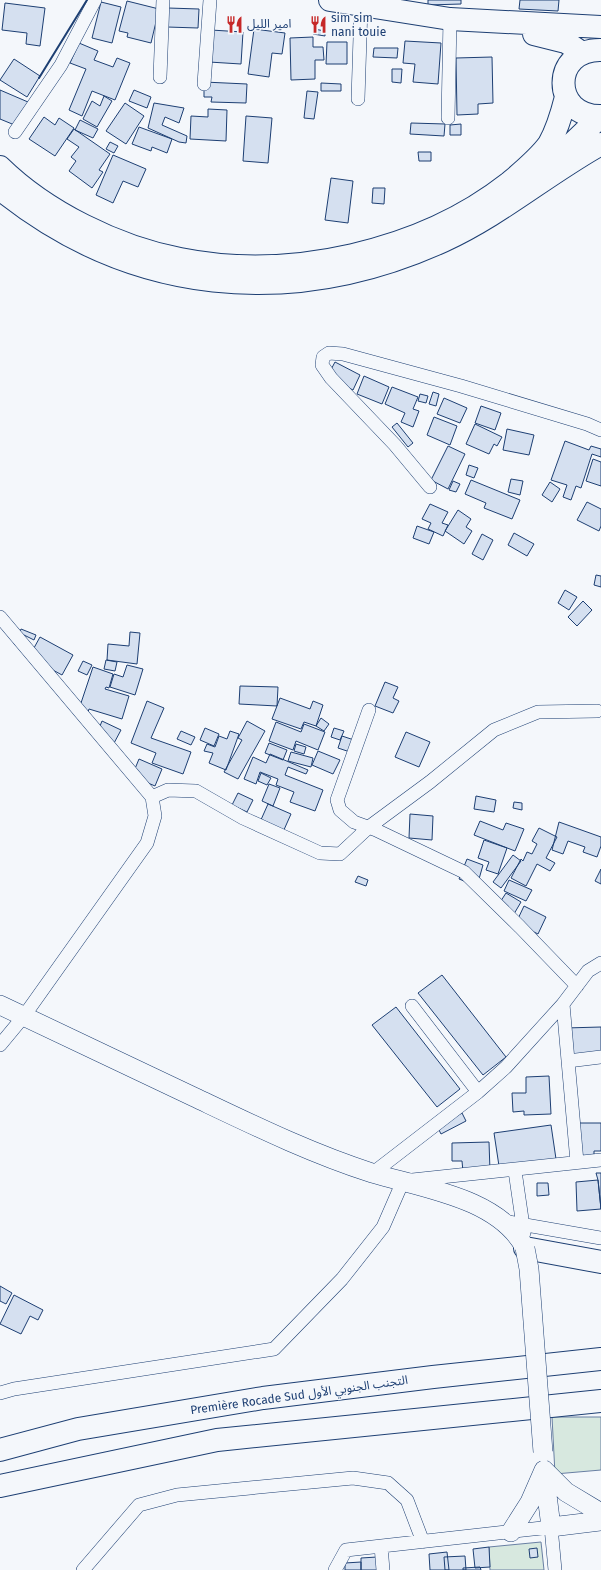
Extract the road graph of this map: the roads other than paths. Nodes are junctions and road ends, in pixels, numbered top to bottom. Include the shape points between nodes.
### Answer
1 (95, 0) edge
2 (164, 0) edge
3 (210, 0) edge
4 (330, 0) edge
5 (361, 6) junction
6 (419, 8) edge
7 (450, 19) junction
8 (510, 23) junction
9 (601, 27) edge
10 (591, 52) edge
11 (160, 77) dead end
12 (204, 84) dead end
13 (566, 97) junction
14 (358, 99) dead end
15 (601, 116) edge
16 (448, 118) dead end
17 (15, 132) dead end
18 (601, 144) edge
19 (0, 167) edge
20 (0, 189) edge
21 (489, 216) junction
22 (601, 430) edge
23 (430, 486) dead end
24 (0, 617) edge
25 (369, 710) dead end
26 (597, 711) dead end
27 (152, 797) junction
28 (369, 827) junction
29 (601, 963) edge
30 (577, 986) junction
31 (563, 1004) junction
32 (0, 1005) edge
33 (412, 1006) dead end
34 (24, 1016) junction
35 (0, 1046) edge
36 (601, 1057) edge
37 (568, 1061) junction
38 (478, 1092) junction
39 (601, 1160) edge
40 (577, 1162) junction
41 (515, 1170) junction
42 (373, 1173) junction
43 (403, 1181) junction
44 (501, 1221) junction
45 (523, 1224) junction
46 (601, 1238) edge
47 (525, 1248) junction
48 (601, 1262) edge
49 (601, 1359) edge
50 (0, 1393) edge
51 (601, 1401) edge
52 (0, 1450) edge
53 (544, 1461) junction
54 (0, 1486) edge
55 (601, 1513) edge
56 (601, 1521) edge
57 (551, 1527) junction
58 (510, 1532) junction
59 (423, 1542) junction
60 (381, 1546) junction
61 (83, 1570) edge
62 (335, 1570) edge
63 (384, 1570) edge
64 (555, 1570) edge

1 - 17 street via 61,64
2 - 11 street
3 - 12 street
4 - 5 highway
5 - 6 highway
5 - 14 street
6 - 7 highway
7 - 8 highway
7 - 16 street
8 - 9 highway
8 - 10 highway via 530,33 566,42
10 - 13 highway via 573,59 567,67 563,77
13 - 15 highway via 580,112 590,116
13 - 19 highway via 560,120 548,144 521,173 487,200 451,220 372,250 285,266 234,266 180,259 135,247 92,230 45,202
15 - 21 highway via 555,160
18 - 21 highway
20 - 21 highway via 46,223 102,252 196,280 238,283 279,283 359,270 398,259 444,240
22 - 23 street via 461,386 343,354 329,353 323,357 322,365 331,378
24 - 27 street
25 - 28 street via 337,800 340,810 354,822
26 - 28 street via 538,712 494,730
27 - 28 street via 168,790 196,791 243,818 320,854 340,854
27 - 34 street via 155,816 147,843
28 - 30 street via 464,872
29 - 30 street via 588,971
30 - 31 street
31 - 37 street
31 - 38 street via 506,1067
32 - 34 main road
33 - 38 street
34 - 35 street
34 - 42 main road via 311,1152
36 - 37 street
37 - 40 street
38 - 42 street
39 - 40 street
40 - 41 street
41 - 43 street
41 - 45 street
42 - 43 main road
43 - 44 main road via 466,1199
43 - 50 street via 379,1233 342,1279 274,1349
44 - 45 street
44 - 47 main road via 516,1233
45 - 46 street
45 - 47 street
47 - 48 highway
47 - 53 main road, bridge
49 - 52 highway, Première Rocade Sud التجنب الجنوبي الأول via 263,1398 78,1429
51 - 54 highway via 217,1440
53 - 55 main road via 566,1492
53 - 57 main road
53 - 58 main road via 530,1502
56 - 57 main road
57 - 58 street
57 - 64 street
58 - 59 street
59 - 60 street
59 - 61 street via 407,1500 388,1483 353,1478 177,1495 140,1505
60 - 62 street via 346,1550
60 - 63 street

